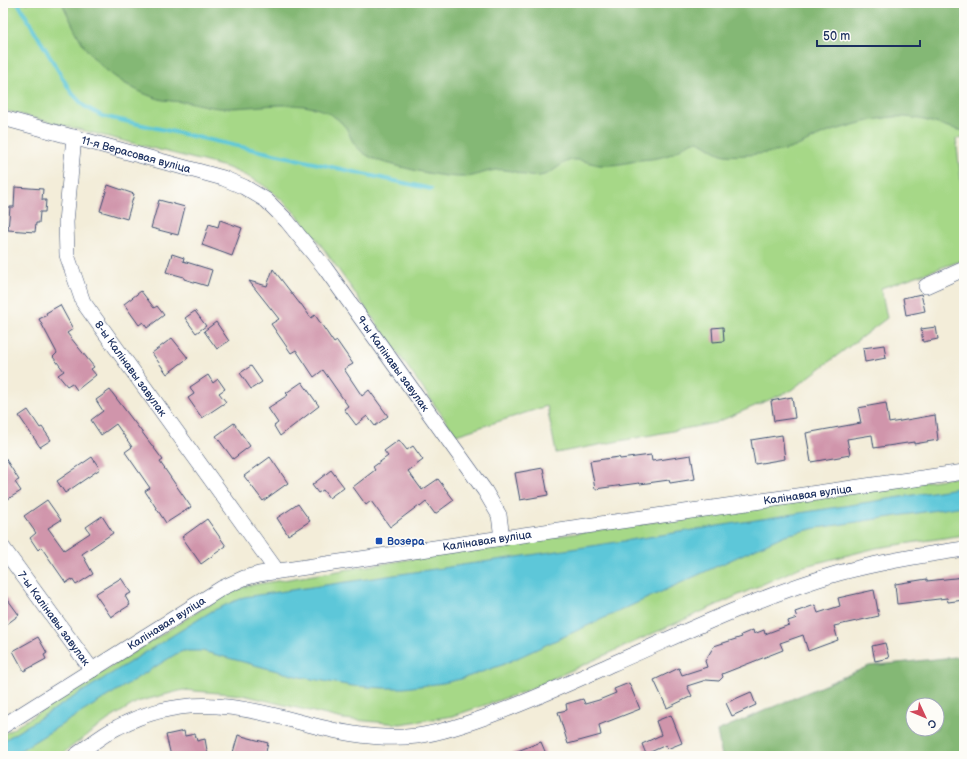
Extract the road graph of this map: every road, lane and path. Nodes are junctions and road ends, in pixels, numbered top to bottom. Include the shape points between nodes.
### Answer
1 (3, 118) edge
2 (74, 137) junction
3 (266, 200) joint
4 (964, 269) edge
5 (926, 286) dead end
6 (964, 472) edge
7 (502, 538) junction
8 (3, 548) edge
9 (964, 549) edge
10 (277, 571) junction
11 (92, 670) junction
12 (3, 726) edge
13 (75, 756) edge

1 - 2 street, 11-я Верасовая вуліца
2 - 3 street, 11-я Верасовая вуліца via 223,178
2 - 10 street, 8-ы Калінавы завулак via 66,222 67,255 83,302
3 - 7 street, 9-ы Калінавы завулак via 287,221 325,268 485,491 499,515
4 - 5 street
6 - 7 street, Калінавая вуліца
7 - 10 street, Калінавая вуліца
8 - 11 street, 7-ы Калінавы завулак
9 - 13 street via 873,564 803,585 728,614 519,704 478,720 418,736 355,735 253,710 198,705 171,708 142,716 116,727
10 - 11 street, Калінавая вуліца via 244,578 222,588
11 - 12 street, Калінавая вуліца

